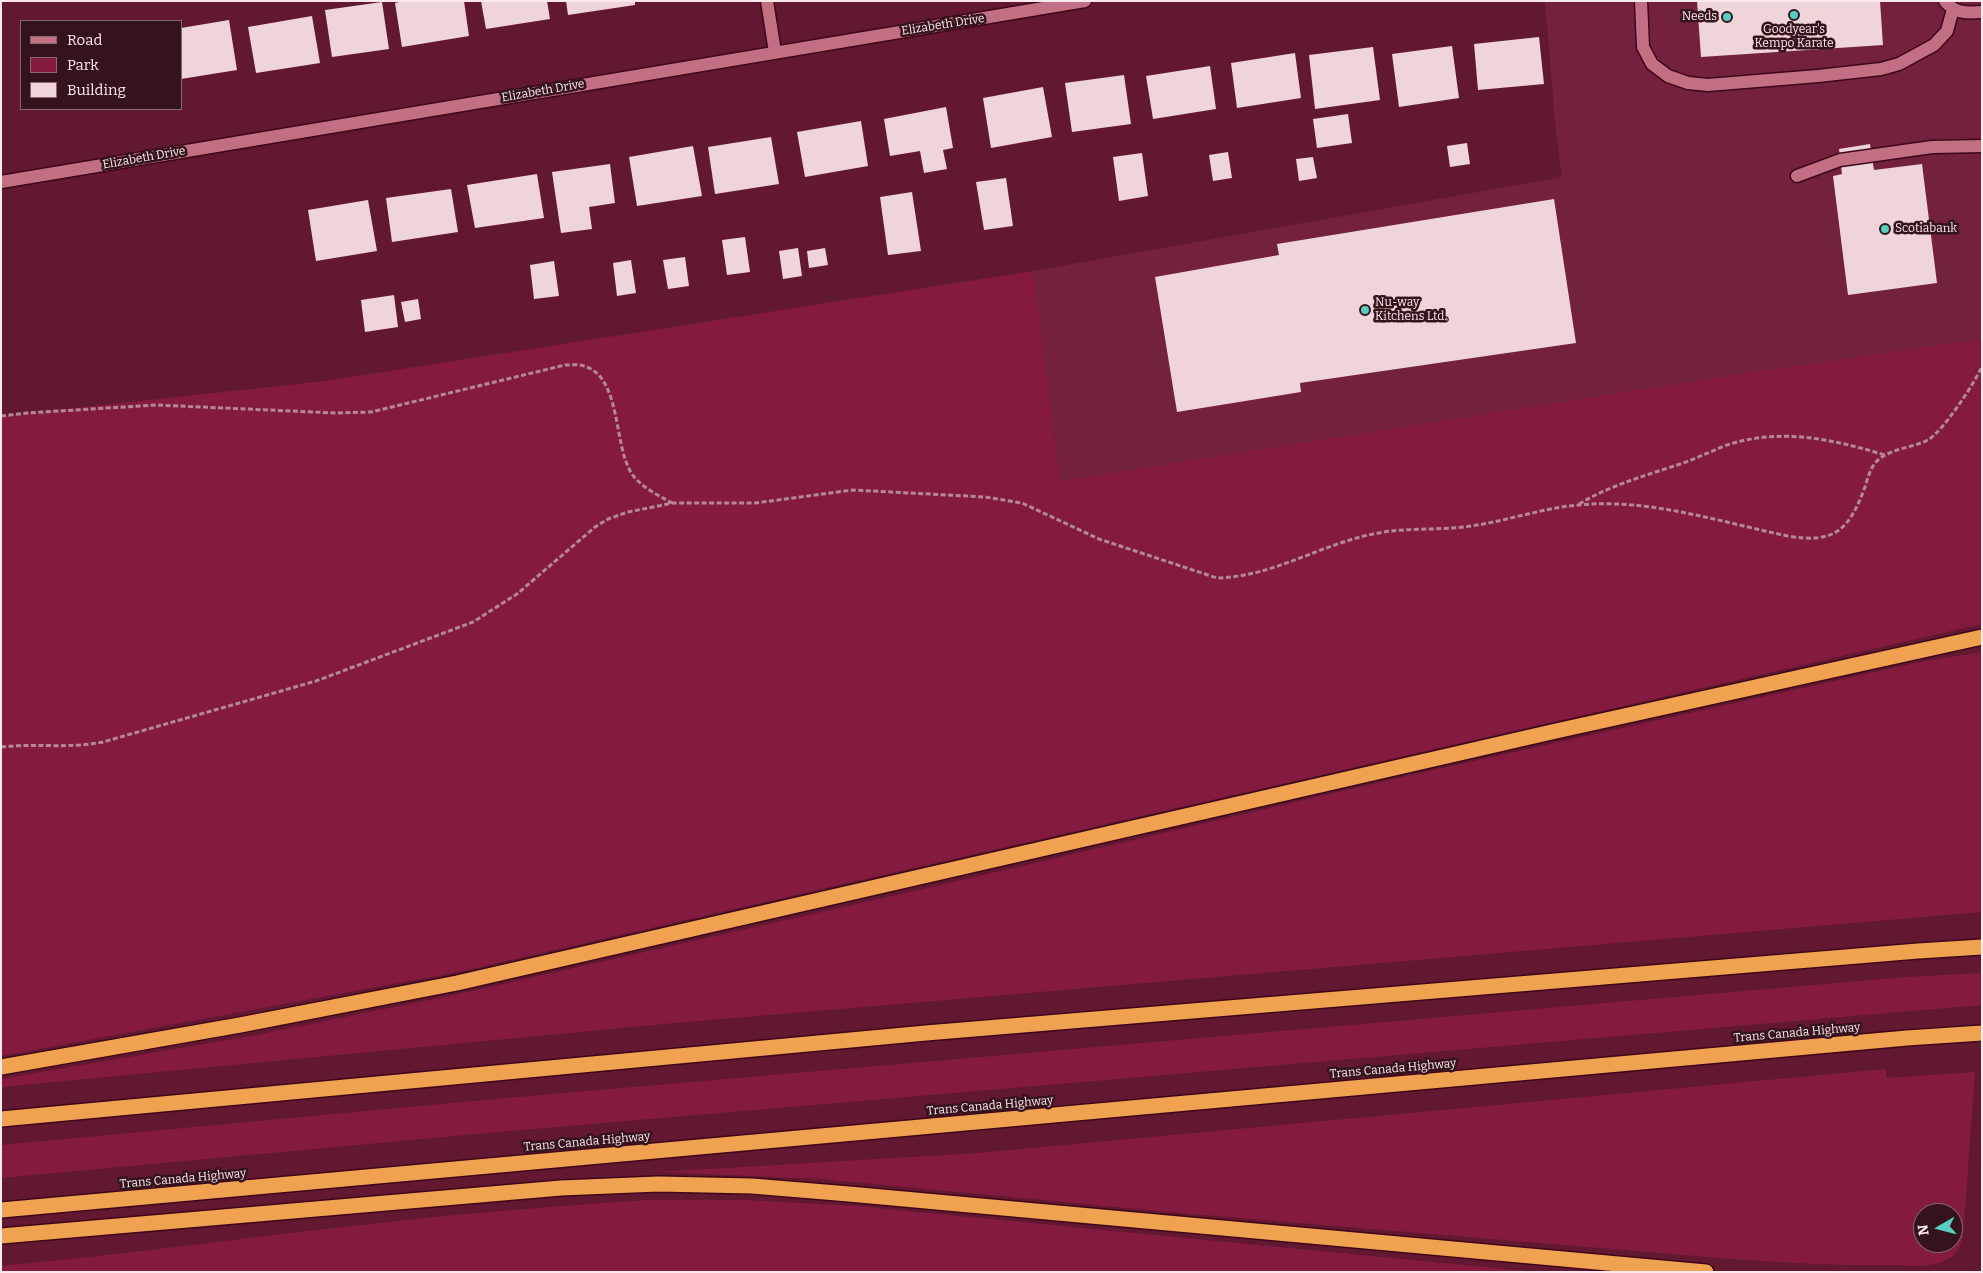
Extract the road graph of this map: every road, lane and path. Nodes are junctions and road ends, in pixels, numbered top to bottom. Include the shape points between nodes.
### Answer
1 (767, 1) edge
2 (1085, 1) edge
3 (1641, 1) edge
4 (1949, 5) edge
5 (1982, 12) edge
6 (775, 52) junction
7 (1982, 146) edge
8 (1797, 176) dead end
9 (1, 182) edge
10 (1982, 366) edge
11 (1, 416) edge
12 (1886, 455) junction
13 (673, 503) junction
14 (1578, 505) junction
15 (1982, 637) edge
16 (1, 747) edge
17 (1982, 947) edge
18 (1982, 1033) edge
19 (1, 1067) edge
20 (1, 1119) edge
21 (1, 1210) edge
22 (1, 1236) edge
23 (1706, 1272) edge

1 - 6 street
2 - 6 street, Elizabeth Drive
3 - 4 street via 1643,47 1652,64 1668,76 1708,85 1818,76 1899,64 1934,45 1947,32
4 - 5 street via 1961,13
6 - 9 street, Elizabeth Drive
7 - 8 street via 1932,148 1840,160
10 - 12 path via 1945,424 1928,440
11 - 13 path via 156,405 364,413 565,365 582,365 599,376 609,394 632,473 650,491
12 - 14 path via 1814,437 1751,440 1627,481
12 - 14 path via 1873,466 1847,523 1824,537 1798,538 1641,506
13 - 14 path via 755,503 853,490 1001,499 1022,503 1123,548 1217,578 1263,572 1378,532 1469,526
13 - 16 path via 628,512 602,522 518,594 473,622 342,671 103,742
15 - 19 highway via 1537,735 457,983 240,1026
17 - 20 highway via 936,1032
18 - 21 highway, Trans Canada Highway
22 - 23 highway via 561,1188 658,1184 752,1186 849,1194

